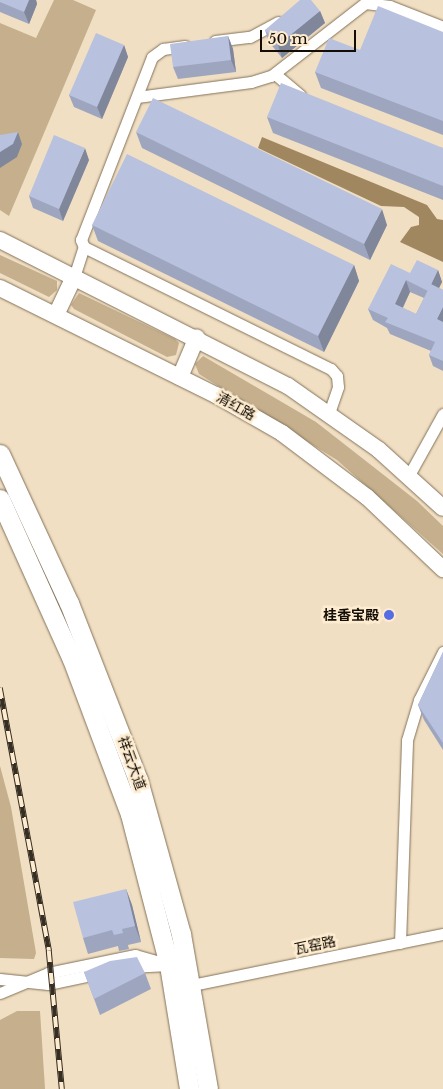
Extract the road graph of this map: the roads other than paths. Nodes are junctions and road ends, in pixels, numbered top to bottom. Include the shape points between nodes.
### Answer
1 (288, 15) edge
2 (443, 27) edge
3 (274, 74) junction
4 (137, 98) junction
5 (314, 102) edge
6 (0, 240) edge
7 (84, 247) junction
8 (74, 277) junction
9 (0, 288) edge
10 (56, 315) junction
11 (197, 337) junction
12 (180, 377) junction
13 (329, 413) junction
14 (443, 414) edge
15 (0, 454) edge
16 (408, 475) junction
17 (0, 499) edge
18 (443, 508) edge
19 (443, 569) edge
20 (443, 652) edge
21 (443, 934) edge
22 (400, 943) junction
23 (169, 965) junction
24 (0, 978) edge
25 (34, 981) junction
26 (192, 985) junction
27 (0, 993) edge
28 (189, 1089) edge
29 (208, 1089) edge

1 - 4 street via 250,37 156,52
2 - 3 street via 390,6 365,3
3 - 4 street via 251,82
3 - 5 street
4 - 7 street via 120,155 81,240
6 - 8 main road
7 - 8 street
7 - 13 street via 331,368 338,376 338,387
8 - 10 main road
8 - 11 main road
9 - 10 main road, 清红路
10 - 12 main road, 清红路
11 - 12 main road
11 - 13 main road via 288,386
12 - 19 main road, 清红路 via 261,420 317,457 388,515
13 - 16 main road
14 - 16 street
15 - 26 highway, 祥云大道 via 73,611 130,755 160,849
16 - 18 main road
17 - 23 highway, 祥云大道 via 55,620 109,754 141,854
20 - 22 street via 419,700 407,740
21 - 22 street, 瓦窑路
22 - 26 street, 瓦窑路
23 - 25 street via 137,965 48,984
23 - 26 highway
23 - 28 highway, 祥云大道
24 - 25 street
25 - 27 street
26 - 29 highway, 祥云大道

